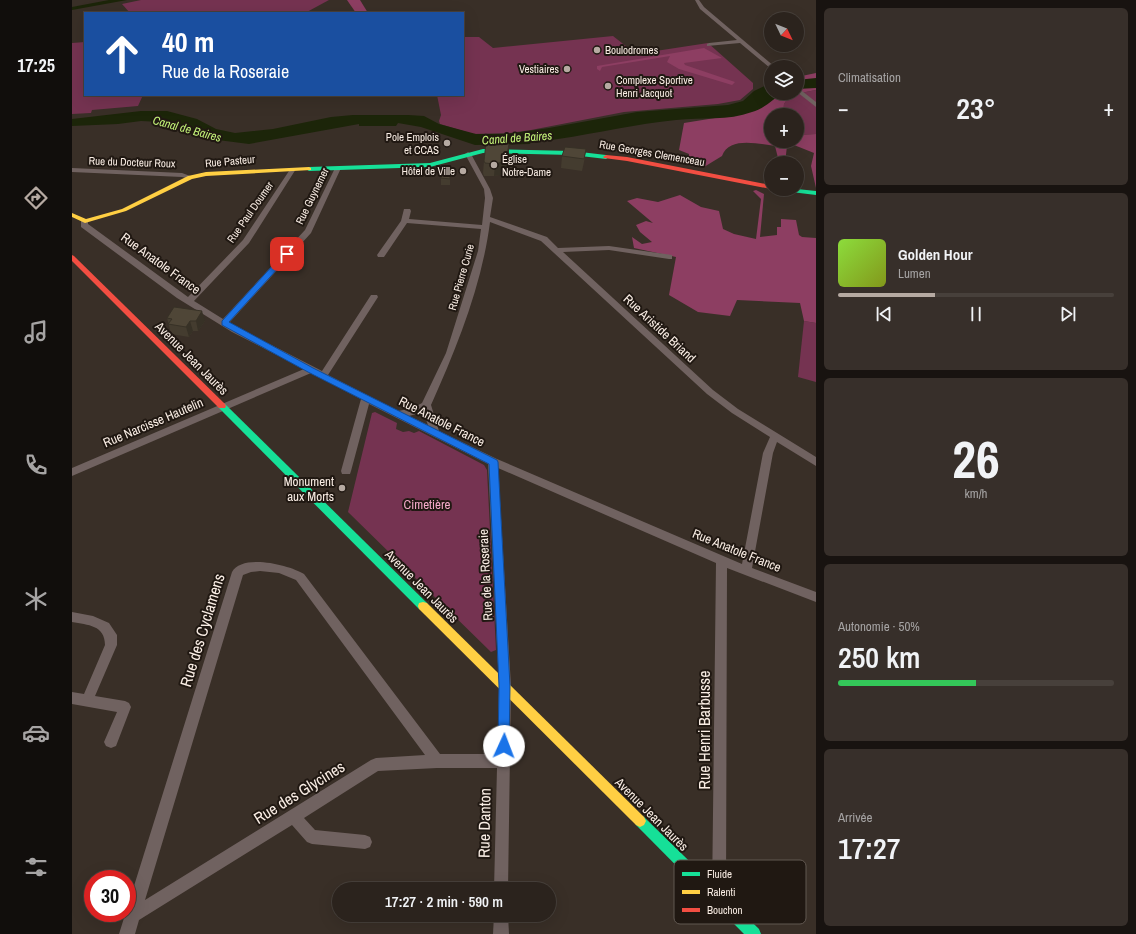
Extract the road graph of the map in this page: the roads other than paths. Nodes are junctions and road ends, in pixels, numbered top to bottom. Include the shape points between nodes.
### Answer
1 (697, 0) edge
2 (742, 41) junction
3 (709, 45) dead end
4 (764, 60) edge
5 (804, 94) edge
6 (816, 105) edge
7 (468, 154) junction
8 (338, 168) junction
9 (293, 169) junction
10 (72, 170) edge
11 (190, 178) junction
12 (764, 186) edge
13 (804, 192) edge
14 (816, 193) edge
15 (406, 211) dead end
16 (72, 215) edge
17 (486, 218) junction
18 (85, 221) junction
19 (405, 221) junction
20 (485, 227) junction
21 (556, 250) junction
22 (382, 255) dead end
23 (72, 257) edge
24 (669, 257) dead end
25 (374, 297) dead end
26 (189, 301) junction
27 (224, 323) junction
28 (310, 370) junction
29 (323, 376) junction
30 (366, 398) junction
31 (426, 405) junction
32 (222, 406) junction
33 (397, 414) junction
34 (435, 433) junction
35 (775, 436) junction
36 (493, 462) junction
37 (816, 462) edge
38 (346, 471) dead end
39 (72, 472) edge
40 (722, 561) junction
41 (746, 570) junction
42 (816, 597) edge
43 (72, 617) edge
44 (505, 686) junction
45 (72, 698) edge
46 (88, 701) junction
47 (111, 742) dead end
48 (437, 761) junction
49 (503, 761) junction
50 (293, 816) junction
51 (364, 842) dead end
52 (679, 860) edge
53 (719, 860) edge
54 (501, 882) edge
55 (136, 903) edge
56 (136, 914) edge
57 (130, 922) edge
58 (501, 922) edge
59 (744, 924) edge
60 (127, 934) edge
61 (501, 934) edge
62 (754, 934) edge

1 - 2 street via 702,8
2 - 3 street
2 - 4 street
5 - 6 street
7 - 8 main road, Rue Pasteur via 430,165
7 - 12 main road, Rue Georges Clemenceau via 479,151 572,153 627,159
7 - 17 street, Rue Pierre Curie via 487,189 489,198
8 - 9 main road, Rue Pasteur
8 - 27 street, Rue Guynemer via 308,231
9 - 11 main road, Rue Pasteur via 227,172
9 - 26 street, Rue Paul Doumer via 246,241
10 - 11 street, Rue du Docteur Roux via 182,175
11 - 18 main road, Rue Pasteur via 124,210
13 - 14 main road
15 - 19 street
16 - 18 main road
17 - 20 street, Rue Pierre Curie
17 - 21 street, Rue Aristide Briand via 539,236
18 - 26 street, Rue Anatole France via 84,225
19 - 20 street
19 - 22 street
20 - 31 street, Rue Pierre Curie via 482,251 450,353
21 - 24 street via 609,248
21 - 35 street, Rue Aristide Briand via 710,392
23 - 32 main road, Avenue Jean Jaurès
25 - 29 street
26 - 27 street, Rue Anatole France
27 - 28 street, Rue Anatole France
28 - 29 street, Rue Anatole France
28 - 32 street, Rue Narcisse Hautelin
29 - 30 street, Rue Anatole France
30 - 33 street, Rue Anatole France
30 - 38 street
31 - 33 street via 422,409
31 - 34 street
32 - 39 street, Rue Narcisse Hautelin
32 - 44 main road, Avenue Jean Jaurès
33 - 34 street, Rue Anatole France
34 - 36 street, Rue Anatole France
35 - 37 street, Rue Aristide Briand
35 - 41 street via 768,453
36 - 40 street, Rue Anatole France
36 - 44 street, Rue de la Roseraie
40 - 41 street, Rue Anatole France
40 - 53 street, Rue Henri Barbusse
41 - 42 street, Rue Anatole France
43 - 46 street via 105,626 110,635 111,645
44 - 49 street, Rue Danton
44 - 52 main road, Avenue Jean Jaurès
45 - 46 street
46 - 47 street via 124,707
48 - 49 street, Rue des Glycines
48 - 50 street, Rue des Glycines via 376,765
48 - 55 street, Rue des Cyclamens via 300,577 293,572 255,566 244,567 238,572
49 - 54 street, Rue Danton
50 - 51 street via 312,837
50 - 56 street, Rue des Glycines
57 - 60 street, Rue des Cyclamens
58 - 61 street
59 - 62 main road, Avenue Jean Jaurès

